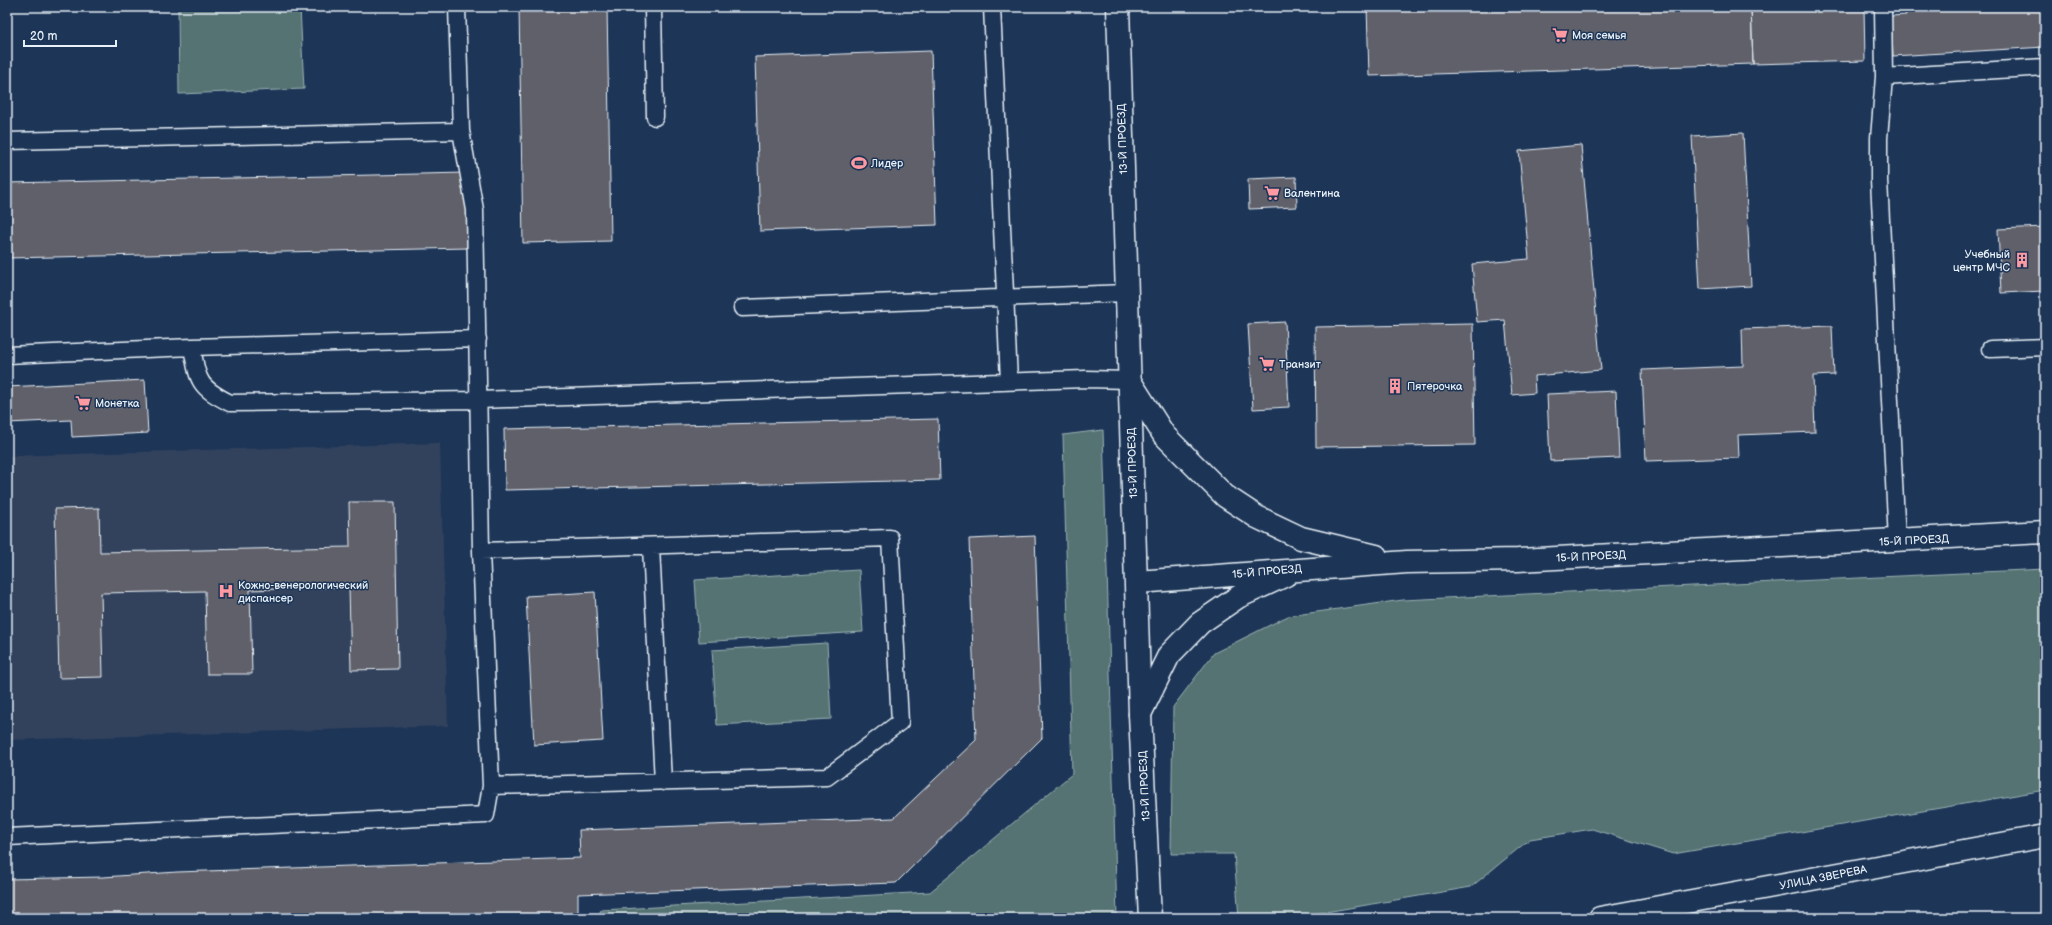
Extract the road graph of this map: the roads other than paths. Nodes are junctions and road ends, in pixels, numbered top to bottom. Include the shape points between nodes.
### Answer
1 (457, 7) edge
2 (653, 7) edge
3 (992, 7) edge
4 (1118, 7) edge
5 (1884, 7) edge
6 (2045, 67) edge
7 (1884, 77) junction
8 (655, 117) dead end
9 (461, 131) junction
10 (7, 141) edge
11 (1126, 293) junction
12 (1005, 297) junction
13 (742, 308) dead end
14 (478, 340) junction
15 (192, 347) junction
16 (2045, 347) edge
17 (1990, 349) dead end
18 (7, 355) edge
19 (1129, 380) junction
20 (1009, 381) junction
21 (478, 400) junction
22 (2045, 532) edge
23 (1897, 541) junction
24 (651, 547) junction
25 (481, 551) junction
26 (1407, 562) junction
27 (1300, 569) junction
28 (1137, 582) junction
29 (1140, 714) junction
30 (663, 782) junction
31 (492, 786) junction
32 (2045, 836) edge
33 (7, 837) edge
34 (1638, 915) edge
35 (1150, 918) edge
36 (1600, 918) edge

1 - 9 lane
2 - 8 lane
3 - 12 lane
4 - 11 street, 13-Й ПРОЕЗД
5 - 7 lane
6 - 7 lane
7 - 23 lane via 1879,138 1879,180
9 - 10 lane
9 - 14 lane via 475,210
11 - 12 lane
11 - 19 street, 13-Й ПРОЕЗД
12 - 13 lane
12 - 20 lane
14 - 15 lane
14 - 21 lane
15 - 18 lane
15 - 21 lane via 197,377 208,392 230,403
16 - 17 lane
19 - 20 lane
19 - 26 street via 1164,435 1225,496 1257,518 1300,538
19 - 28 street, 13-Й ПРОЕЗД
20 - 21 lane
21 - 25 lane
22 - 23 street, 15-Й ПРОЕЗД
23 - 26 street, 15-Й ПРОЕЗД via 1518,560
24 - 25 lane
24 - 30 lane
24 - 30 lane via 890,538 900,722 827,777
25 - 31 lane
26 - 27 street, 15-Й ПРОЕЗД
27 - 28 street, 15-Й ПРОЕЗД
27 - 29 street via 1238,597 1200,623 1170,655
28 - 29 street, 13-Й ПРОЕЗД
29 - 35 street, 13-Й ПРОЕЗД
30 - 31 lane
31 - 33 lane via 486,815
32 - 34 street, УЛИЦА ЗВЕРЕВА
34 - 36 street, УЛИЦА ЗВЕРЕВА

